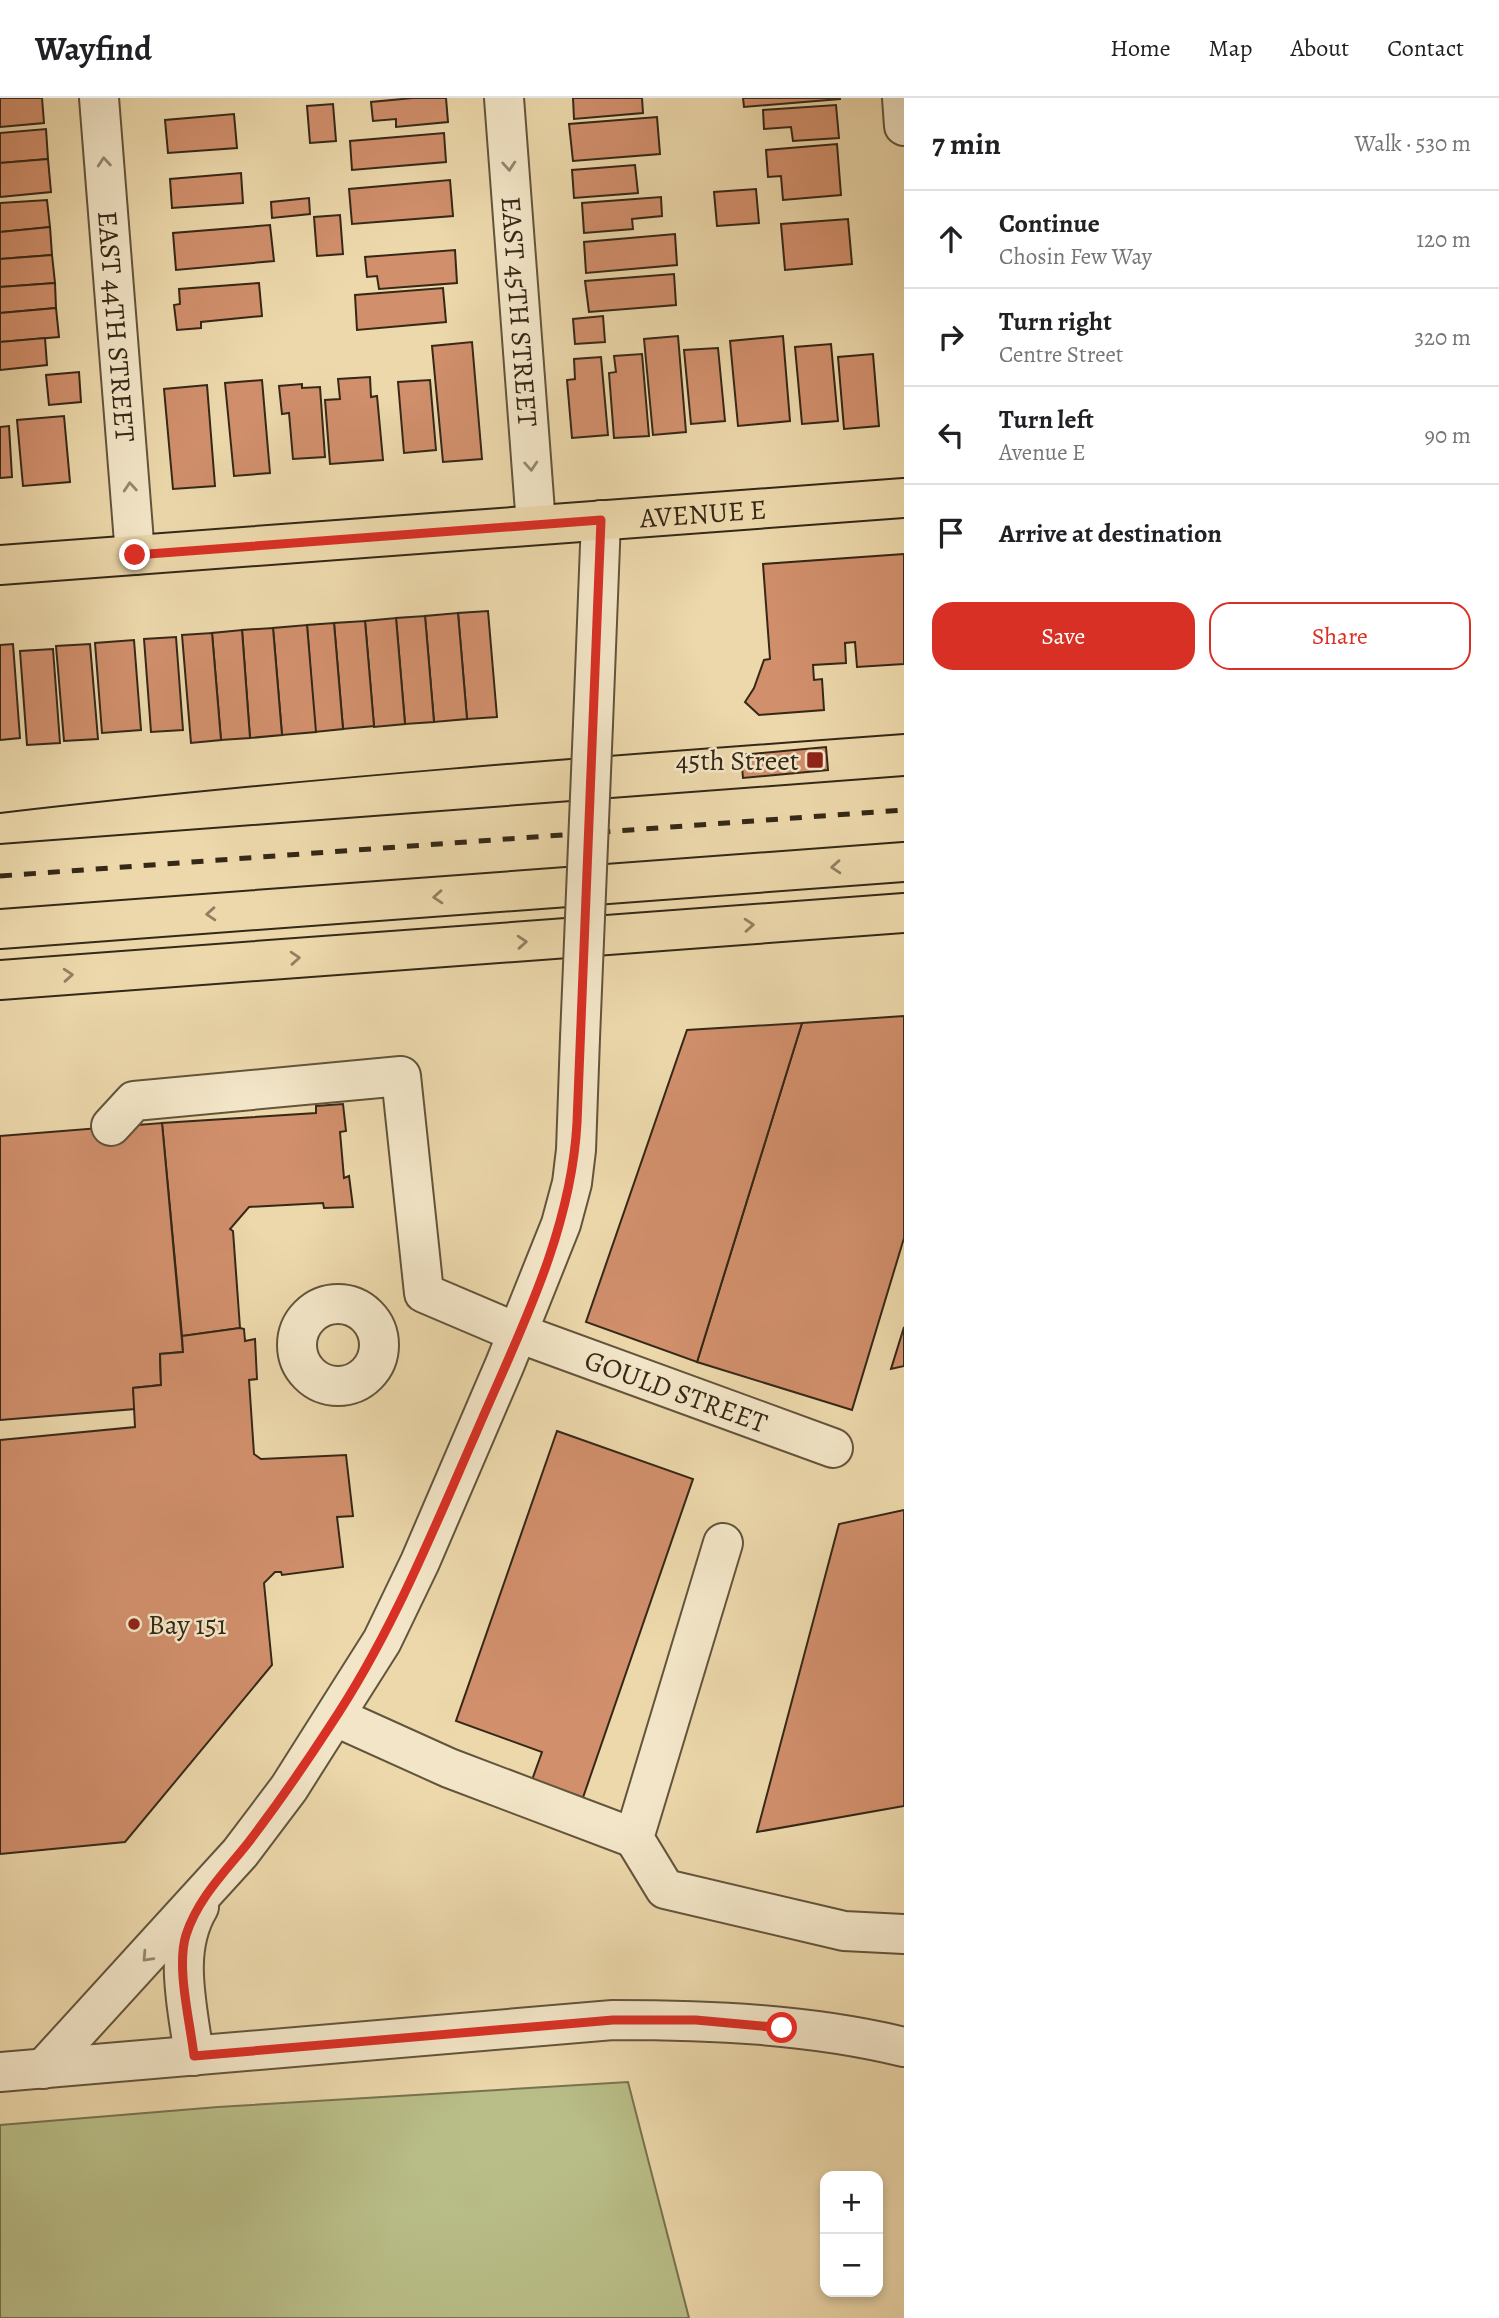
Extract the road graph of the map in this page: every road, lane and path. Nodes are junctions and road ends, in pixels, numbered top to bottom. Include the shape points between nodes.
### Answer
1 (99, 98) edge
2 (504, 98) edge
3 (902, 98) edge
4 (904, 126) edge
5 (904, 498) edge
6 (601, 520) junction
7 (536, 525) junction
8 (135, 555) junction
9 (0, 565) edge
10 (904, 862) edge
11 (904, 913) edge
12 (0, 929) edge
13 (0, 980) edge
14 (111, 1126) dead end
15 (424, 1293) junction
16 (372, 1322) dead end
17 (518, 1333) junction
18 (833, 1448) dead end
19 (723, 1543) dead end
20 (336, 1717) junction
21 (635, 1838) junction
22 (210, 1889) junction
23 (904, 1934) edge
24 (904, 2047) edge
25 (194, 2056) junction
26 (43, 2069) junction
27 (0, 2072) edge

8 -> 1 street, EAST 44TH STREET
2 -> 7 street, EAST 45TH STREET
3 - 4 street
5 - 6 main road, AVENUE E
6 - 7 main road, AVENUE E
6 - 17 street, bridge via 572,1184
7 - 8 main road, AVENUE E
8 - 9 main road, AVENUE E
10 -> 12 main road
13 -> 11 main road
14 - 15 street via 134,1101 401,1076
15 - 16 street
15 - 17 street, GOULD STREET
17 - 18 street, GOULD STREET
17 - 20 street via 420,1562 382,1641
19 - 21 street
20 - 21 street via 449,1768
20 - 22 street via 289,1788
21 - 23 street via 665,1889 844,1931
22 - 25 street via 186,1936
22 -> 26 street
24 - 25 street via 770,2026 613,2020
25 - 26 street
26 - 27 street

